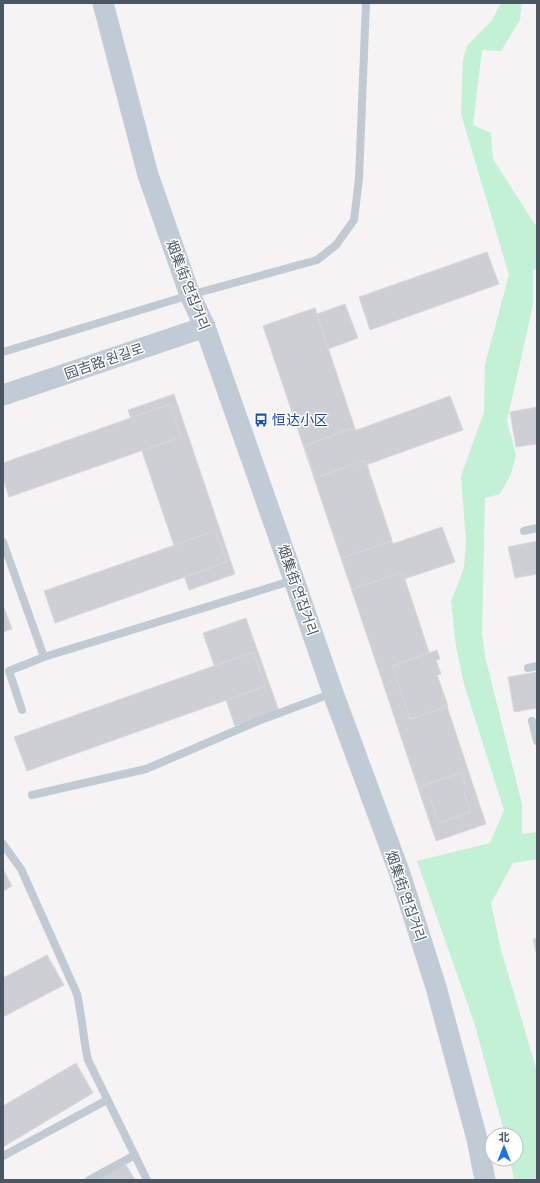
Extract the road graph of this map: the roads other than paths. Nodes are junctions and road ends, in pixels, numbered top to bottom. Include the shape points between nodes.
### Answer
1 (103, 3) edge
2 (366, 3) edge
3 (190, 295) junction
4 (204, 328) junction
5 (3, 352) edge
6 (3, 395) edge
7 (537, 528) edge
8 (524, 531) dead end
9 (3, 542) edge
10 (294, 580) junction
11 (44, 657) junction
12 (537, 666) edge
13 (528, 668) dead end
14 (333, 693) junction
15 (22, 710) dead end
16 (532, 721) dead end
17 (537, 741) edge
18 (32, 795) dead end
19 (3, 844) edge
20 (107, 1100) junction
21 (135, 1155) junction
22 (3, 1156) edge
23 (89, 1180) edge
24 (147, 1180) edge
25 (485, 1180) edge

1 - 3 main road, 烟集街 연집거리 via 148,175
2 - 3 lane via 354,220 336,245 317,260
3 - 4 main road, 烟集街 연집거리
3 - 5 lane
4 - 6 main road, 园吉路 원길로
4 - 10 main road, 烟集街 연집거리
7 - 8 lane
9 - 11 lane
10 - 11 lane
10 - 14 main road, 烟集街 연집거리
11 - 15 lane via 9,671
12 - 13 lane
14 - 18 lane via 258,721 146,769
14 - 25 main road, 烟集街 연집거리 via 400,874 436,987 477,1139
16 - 17 lane
19 - 20 lane via 21,869 77,994 88,1060
20 - 21 lane
20 - 22 lane
21 - 23 lane
21 - 24 lane

